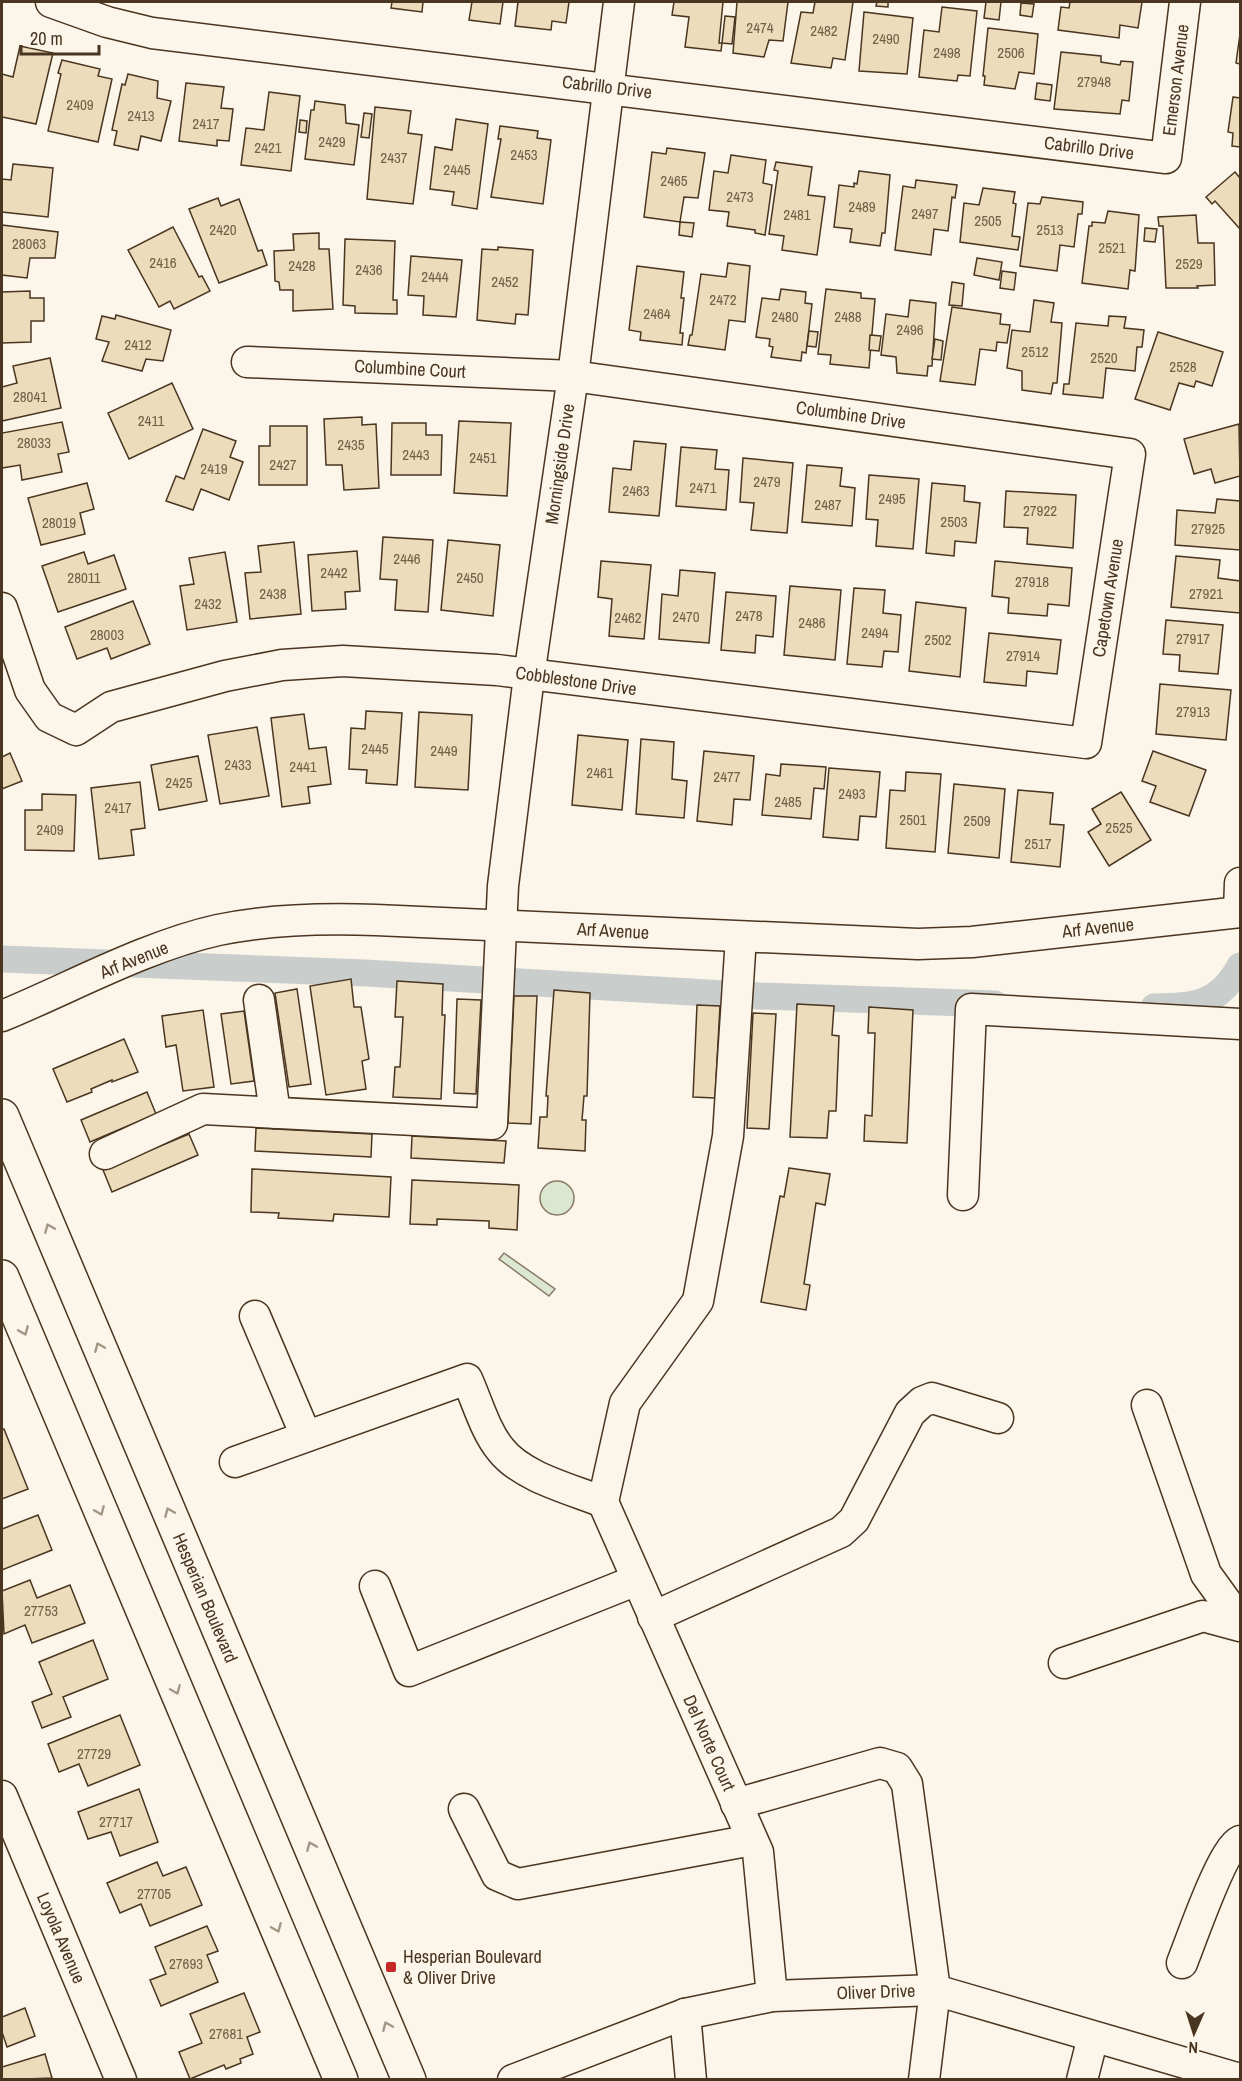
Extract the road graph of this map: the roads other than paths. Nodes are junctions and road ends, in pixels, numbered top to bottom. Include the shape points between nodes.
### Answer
1 (51, 2) edge
2 (620, 2) edge
3 (1185, 2) edge
4 (608, 87) junction
5 (1166, 158) joint
6 (247, 362) dead end
7 (573, 376) junction
8 (1130, 454) joint
9 (2, 609) edge
10 (529, 676) junction
11 (1086, 743) joint
12 (1240, 902) edge
13 (499, 926) junction
14 (741, 937) junction
15 (259, 1000) dead end
16 (2, 1016) edge
17 (1240, 1024) edge
18 (275, 1113) junction
19 (2, 1116) edge
20 (105, 1154) dead end
21 (963, 1195) dead end
22 (2, 1277) edge
23 (255, 1316) dead end
24 (1148, 1405) dead end
25 (998, 1418) dead end
26 (306, 1436) junction
27 (235, 1462) dead end
28 (603, 1502) junction
29 (637, 1580) junction
30 (375, 1586) dead end
31 (653, 1617) junction
32 (1240, 1621) edge
33 (1240, 1626) edge
34 (1064, 1663) dead end
35 (2, 1796) edge
36 (736, 1804) junction
37 (464, 1809) dead end
38 (752, 1840) junction
39 (1240, 1841) edge
40 (11, 1845) edge
41 (1182, 1963) dead end
42 (935, 1990) junction
43 (771, 1996) junction
44 (685, 2014) junction
45 (1093, 2037) junction
46 (121, 2079) edge
47 (341, 2079) edge
48 (409, 2079) edge
49 (513, 2079) edge
50 (690, 2079) edge
51 (924, 2079) edge
52 (1083, 2079) edge
53 (1240, 2079) edge

1 - 4 street, Cabrillo Drive via 152,33
2 - 4 street, Morningside Drive
3 - 5 street, Emerson Avenue
4 - 5 street, Cabrillo Drive
4 - 7 street, Morningside Drive
6 - 7 street, Columbine Court
7 - 8 street, Columbine Drive
7 - 10 street, Morningside Drive
8 - 11 street, Capetown Avenue
9 - 10 street, Cobblestone Drive via 30,690 49,717 76,730 111,707 282,665 398,662
10 - 11 street, Cobblestone Drive
10 - 13 street, Morningside Drive
12 - 14 street, Arf Avenue via 962,942
13 - 14 street, Arf Avenue
13 - 16 street, Arf Avenue via 324,918 269,921 216,931 161,949
13 - 18 street, Morningside Drive via 492,1124
14 - 28 street via 728,1136 698,1302 625,1403
15 - 18 street
17 - 21 street via 971,1009
18 - 20 street via 203,1109
48 -> 19 main road, Hesperian Boulevard
22 -> 47 main road
23 - 26 street
24 - 32 street via 1206,1574
25 - 31 street via 932,1398 922,1402 910,1413 854,1520 841,1532
26 - 27 street
26 - 28 street via 467,1379 495,1441 513,1463
28 - 29 street, Del Norte Court
29 - 30 street via 409,1671
29 - 31 street, Del Norte Court
31 - 36 street, Del Norte Court
33 - 34 street via 1203,1616
35 - 40 street, Loyola Avenue
36 - 38 street, Del Norte Court
36 - 42 street via 880,1763 897,1768 907,1784
37 - 38 street via 497,1875 518,1884
38 - 43 street, Del Norte Court via 758,1852
39 - 41 street via 1224,1860
40 - 46 street, Loyola Avenue
42 - 43 street, Oliver Drive
42 - 45 street, Oliver Drive
42 - 51 street
43 - 44 street, Oliver Drive
44 - 49 street, Oliver Drive
44 - 50 street
45 - 52 street
45 - 53 street, Oliver Drive

